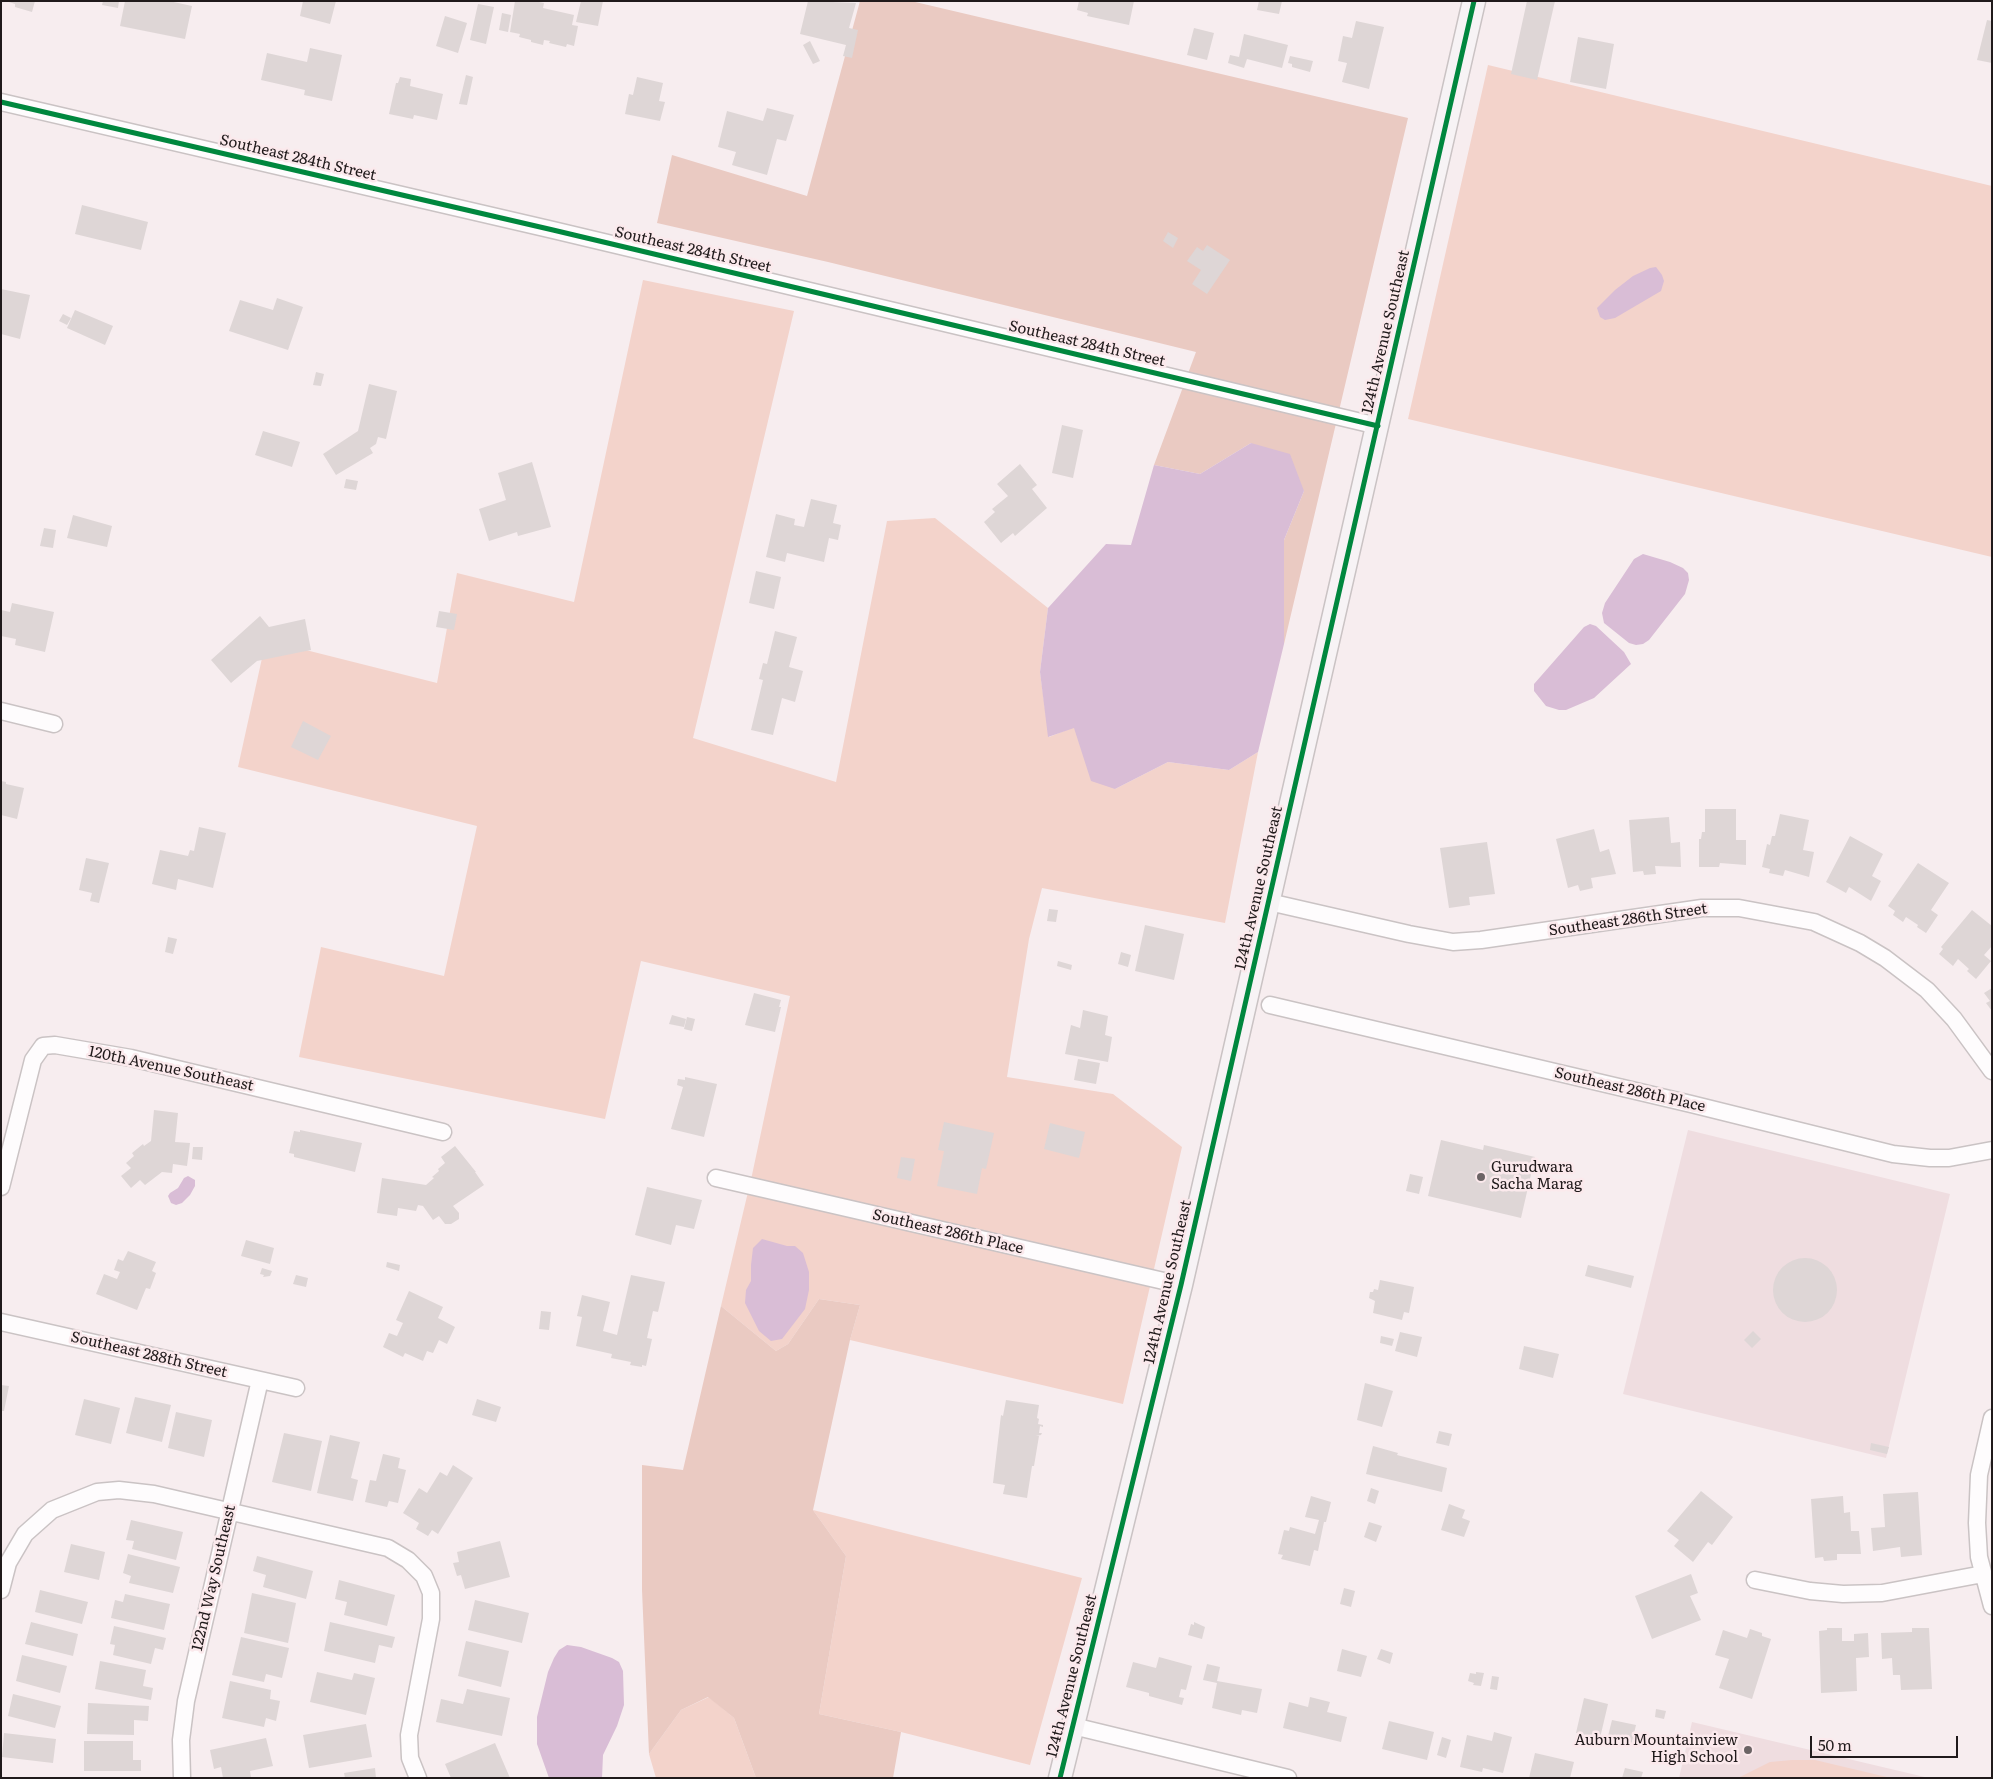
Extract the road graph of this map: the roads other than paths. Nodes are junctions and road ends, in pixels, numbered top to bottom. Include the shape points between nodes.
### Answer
1 (1474, 1) edge
2 (1, 102) edge
3 (1378, 426) junction
4 (1, 711) edge
5 (54, 724) dead end
6 (1269, 902) junction
7 (1270, 1004) dead end
8 (1992, 1071) edge
9 (443, 1132) dead end
10 (1992, 1150) edge
11 (716, 1178) dead end
12 (1, 1188) edge
13 (1181, 1285) junction
14 (1, 1322) edge
15 (260, 1380) junction
16 (296, 1388) dead end
17 (1992, 1418) edge
18 (230, 1511) junction
19 (1984, 1574) junction
20 (1755, 1580) dead end
21 (1, 1590) edge
22 (1992, 1606) edge
23 (1073, 1726) junction
24 (182, 1778) edge
25 (418, 1778) edge
26 (1060, 1778) edge
27 (1288, 1778) edge

1 - 3 street, 124th Avenue Southeast
2 - 3 street, Southeast 284th Street
3 - 6 street, 124th Avenue Southeast
4 - 5 street
6 - 8 street, Southeast 286th Street via 1453,942 1702,908 1739,908 1814,922 1885,958 1927,990 1954,1019
6 - 13 street, 124th Avenue Southeast
7 - 10 street, Southeast 286th Place via 1892,1154 1949,1158
9 - 12 street, 120th Avenue Southeast via 131,1058 55,1045 43,1046 33,1060
11 - 13 street, Southeast 286th Place
13 - 23 street, 124th Avenue Southeast
14 - 15 street, Southeast 288th Street
15 - 16 street, Southeast 288th Street
15 - 18 street, 122nd Way Southeast
17 - 19 street via 1979,1475 1977,1523 1979,1557
18 - 21 street via 154,1494 119,1490 97,1492 52,1510 25,1534 8,1563
18 - 24 street, 122nd Way Southeast via 186,1701 181,1740
18 - 25 street via 388,1548 408,1560 424,1576 431,1593 431,1619 409,1735 410,1758
19 - 20 street via 1882,1593 1810,1591
19 - 22 street
23 - 26 street, 124th Avenue Southeast
23 - 27 street

